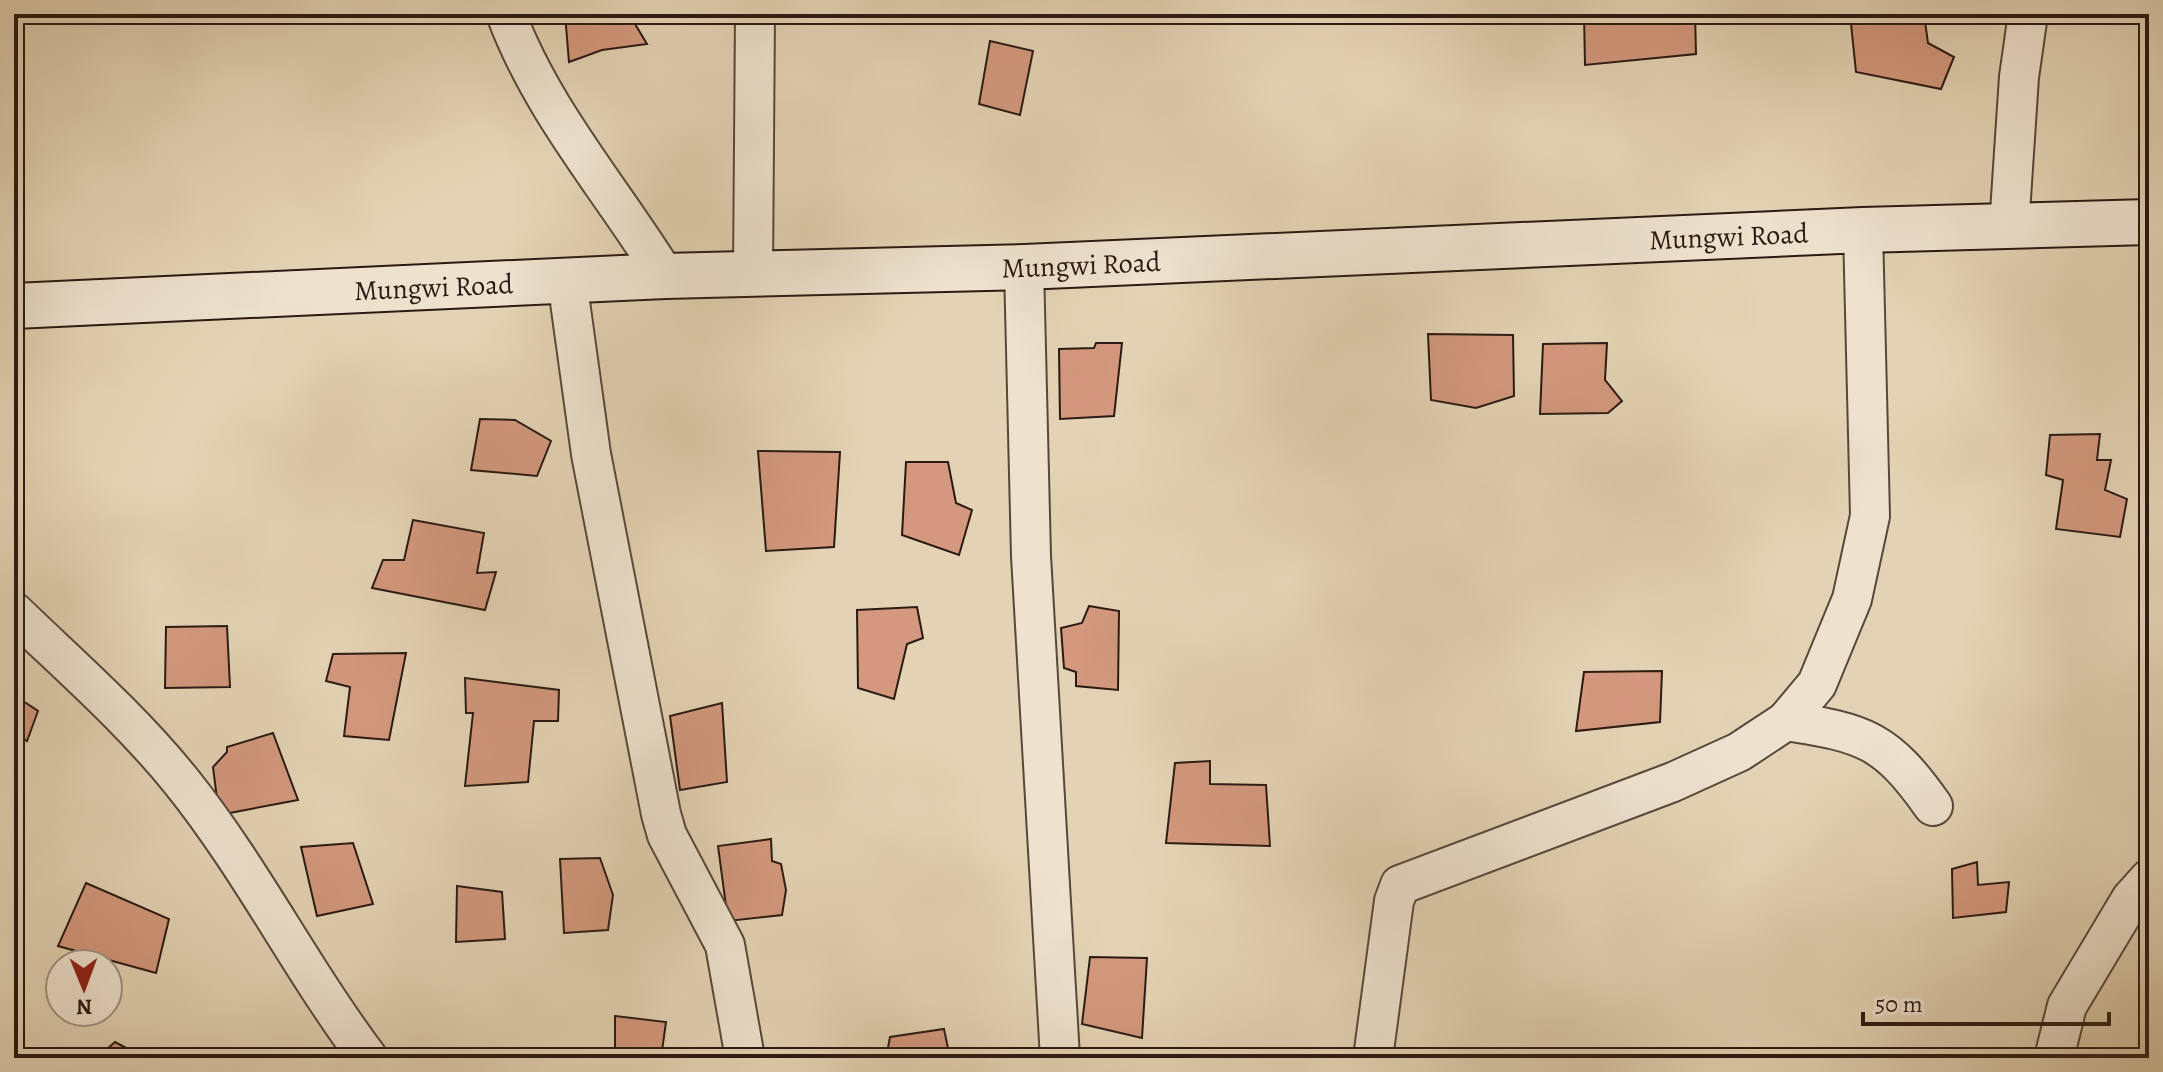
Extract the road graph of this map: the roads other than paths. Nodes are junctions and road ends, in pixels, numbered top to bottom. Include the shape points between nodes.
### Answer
1 (506, 14) edge
2 (755, 14) edge
3 (2028, 14) edge
4 (2149, 222) edge
5 (2009, 228) junction
6 (1863, 230) junction
7 (1024, 267) junction
8 (753, 273) junction
9 (665, 276) junction
10 (567, 280) junction
11 (14, 306) edge
12 (14, 612) edge
13 (1786, 721) junction
14 (1933, 806) dead end
15 (2149, 879) edge
16 (368, 1058) edge
17 (745, 1058) edge
18 (1060, 1058) edge
19 (1373, 1058) edge
20 (2054, 1058) edge

1 - 9 street via 525,63
2 - 8 street
3 - 5 street
4 - 5 main road, Mungwi Road
5 - 6 main road, Mungwi Road
6 - 7 main road, Mungwi Road
6 - 13 street via 1870,516 1846,614 1817,684
7 - 8 main road, Mungwi Road
7 - 18 street via 1031,556
8 - 9 main road, Mungwi Road
9 - 10 main road, Mungwi Road
10 - 11 main road, Mungwi Road
10 - 17 street via 591,454 661,814 725,945
12 - 16 street via 181,781
13 - 14 street via 1846,730 1887,750
13 - 19 street via 1739,752 1673,782 1400,885
15 - 20 street via 2131,899 2067,1006

